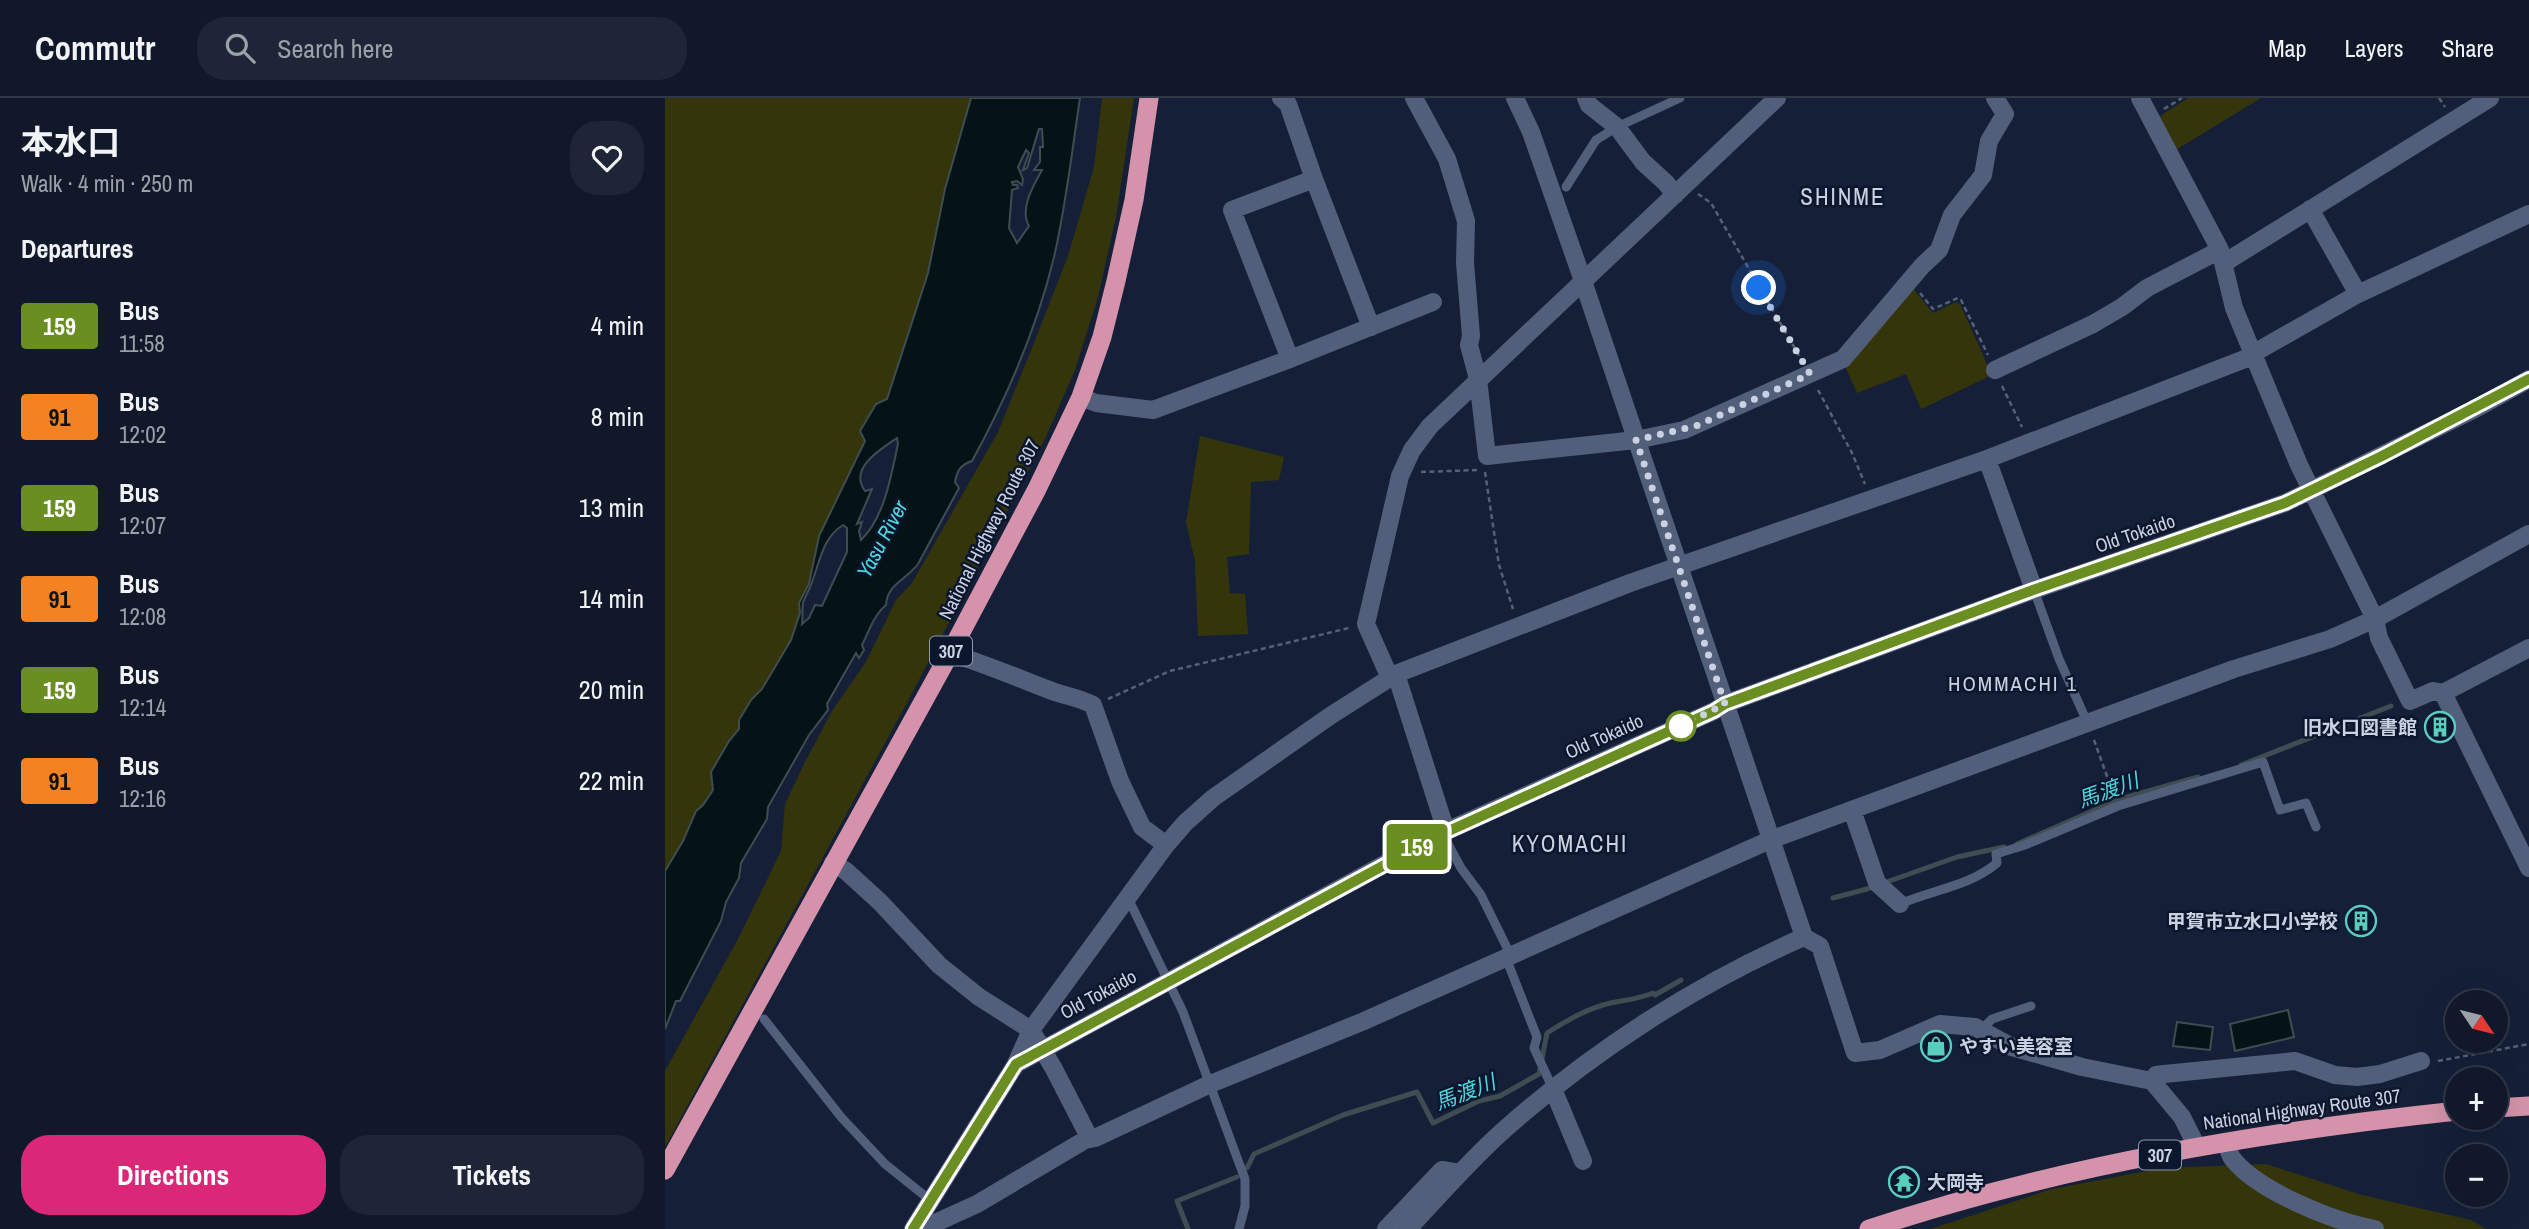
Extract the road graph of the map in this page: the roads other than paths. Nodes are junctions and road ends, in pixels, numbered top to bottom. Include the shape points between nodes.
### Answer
1 (1149, 98) edge
2 (1414, 98) edge
3 (1515, 98) edge
4 (1586, 98) edge
5 (1680, 98) edge
6 (1777, 98) edge
7 (1995, 98) edge
8 (2140, 98) edge
9 (2490, 98) edge
10 (1290, 100) edge
11 (1617, 127) junction
12 (1314, 180) junction
13 (1566, 187) dead end
14 (1680, 191) junction
15 (2310, 209) junction
16 (2529, 214) edge
17 (2222, 257) junction
18 (1583, 281) junction
19 (2358, 295) junction
20 (1433, 302) dead end
21 (1371, 327) junction
22 (2254, 354) junction
23 (1290, 359) junction
24 (1995, 370) road end
25 (1478, 379) junction
26 (2529, 379) edge
27 (1081, 397) junction
28 (1636, 440) junction
29 (1987, 459) junction
30 (2311, 492) junction
31 (2529, 534) edge
32 (1678, 567) junction
33 (2033, 590) junction
34 (2375, 619) junction
35 (2529, 648) edge
36 (950, 653) junction
37 (1393, 676) junction
38 (2444, 693) junction
39 (1725, 704) junction
40 (2088, 724) junction
41 (1852, 810) junction
42 (2316, 827) dead end
43 (1444, 832) junction
44 (1770, 840) junction
45 (1166, 845) junction
46 (833, 863) junction
47 (2529, 869) edge
48 (1128, 898) junction
49 (1900, 904) joint
50 (1804, 937) junction
51 (1508, 957) junction
52 (1167, 981) junction
53 (2031, 1006) dead end
54 (764, 1019) dead end
55 (1031, 1030) junction
56 (1985, 1034) junction
57 (1042, 1048) junction
58 (2421, 1061) road end
59 (1016, 1064) junction
60 (2152, 1081) junction
61 (1208, 1085) junction
62 (1553, 1089) junction
63 (2529, 1106) edge
64 (2508, 1107) edge
65 (2445, 1112) edge
66 (1090, 1139) junction
67 (2226, 1142) junction
68 (2197, 1147) junction
69 (1583, 1161) dead end
70 (665, 1170) edge
71 (1461, 1173) junction
72 (930, 1200) junction
73 (913, 1229) edge
74 (922, 1229) edge
75 (1239, 1229) edge
76 (1386, 1229) edge
77 (1408, 1229) edge
78 (1869, 1229) edge
79 (2375, 1229) edge

1 - 27 highway, National Highway Route 307 / 307 via 1117,281
2 - 25 street via 1450,166 1466,221 1469,345
3 - 18 street
4 - 11 street
5 - 11 lane
6 - 14 street
7 - 28 street via 2005,114 1989,141 1983,175 1952,215 1939,250 1843,359 1696,426
8 - 17 street
9 - 15 street
10 - 12 street
11 - 13 lane via 1596,140
11 - 14 street via 1643,162
12 - 21 street
12 - 23 street via 1232,210
14 - 18 street
15 - 17 street
15 - 19 street
16 - 19 street
17 - 22 street via 2234,308
17 - 24 street via 2147,288 2094,324
18 - 25 street
18 - 28 street
19 - 22 street
20 - 21 street
21 - 23 street
22 - 29 street
22 - 30 street
23 - 27 street via 1153,410
25 - 28 street via 1486,463
25 - 37 street via 1430,426 1402,473 1366,624
26 - 30 street, Old Tokaido
27 - 36 highway, National Highway Route 307 / 307
28 - 32 street
29 - 32 street
29 - 33 street
30 - 33 street, Old Tokaido
30 - 34 street
31 - 34 street
32 - 37 street
32 - 39 street
33 - 39 street, Old Tokaido
33 - 40 lane
34 - 38 street via 2379,638 2410,702 2433,691
34 - 40 street
35 - 38 street
36 - 45 street via 1093,705 1119,781 1142,827
36 - 46 highway, National Highway Route 307 / 307
37 - 43 street
37 - 45 street via 1213,798
38 - 47 street
39 - 43 street, Old Tokaido
39 - 44 street
40 - 41 street
41 - 44 street
41 - 49 street via 1880,887
42 - 49 lane via 2306,803 2280,810 2263,762 2107,810 1996,854 1997,863 1977,878
43 - 51 lane via 1461,868 1481,895
43 - 52 street, Old Tokaido
44 - 50 street
44 - 51 street
45 - 48 street
46 - 55 street via 880,902 950,974
46 - 70 highway, National Highway Route 307 / 307
48 - 52 lane
48 - 55 street
50 - 56 street via 1820,946 1855,1053 1880,1050 1940,1024 1975,1027
50 - 62 street via 1687,997
51 - 61 street
51 - 62 lane via 1537,1037 1534,1048
52 - 57 street, Old Tokaido
52 - 61 lane via 1183,1012
53 - 56 lane via 1992,1019
54 - 72 lane via 841,1117 885,1164
55 - 57 street
55 - 59 street
56 - 60 street via 2046,1057
57 - 59 street, Old Tokaido
57 - 66 street
58 - 60 street via 2357,1077 2335,1075 2295,1061 2164,1073
59 - 72 street, Old Tokaido
60 - 68 street via 2182,1117
61 - 66 street
61 - 75 lane via 1245,1179
62 - 69 street
62 - 71 street
63 - 64 highway
65 - 67 highway, National Highway Route 307 / 307
66 - 74 street via 977,1204
67 - 68 highway, National Highway Route 307 / 307
67 - 79 street via 2232,1158 2281,1194 2321,1213
68 - 78 highway, National Highway Route 307 / 307 via 2015,1185
71 - 76 street via 1442,1170
71 - 77 street
72 - 73 street, Old Tokaido

